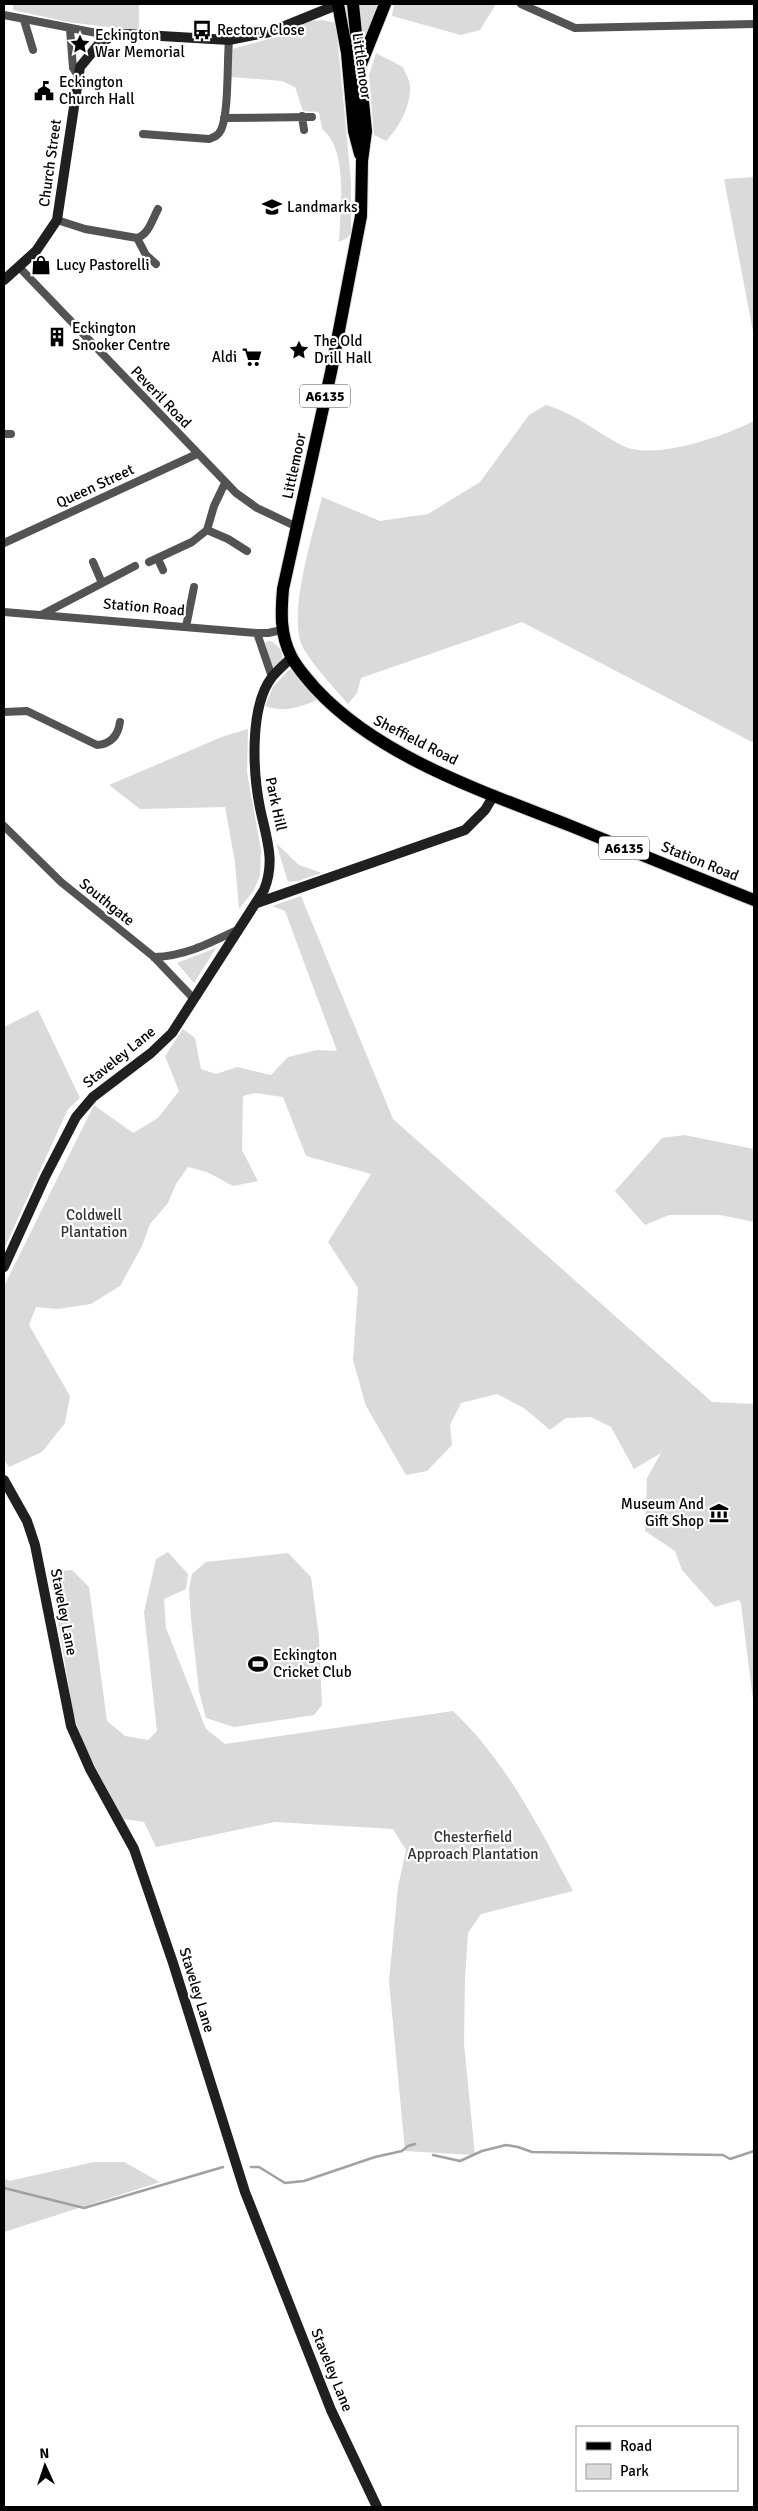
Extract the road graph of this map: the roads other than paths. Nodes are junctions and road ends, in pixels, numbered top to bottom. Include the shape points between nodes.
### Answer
1 (338, 4) edge
2 (348, 4) edge
3 (353, 4) edge
4 (384, 4) edge
5 (521, 4) edge
6 (4, 15) edge
7 (24, 20) junction
8 (754, 24) edge
9 (70, 28) junction
10 (112, 36) junction
11 (228, 40) junction
12 (33, 50) dead end
13 (346, 53) junction
14 (360, 68) junction
15 (78, 76) junction
16 (302, 116) junction
17 (312, 117) dead end
18 (224, 118) junction
19 (304, 130) dead end
20 (143, 134) dead end
21 (362, 161) junction
22 (158, 209) dead end
23 (57, 220) junction
24 (137, 238) junction
25 (156, 264) dead end
26 (20, 268) junction
27 (4, 280) edge
28 (197, 454) junction
29 (225, 483) junction
30 (297, 528) junction
31 (207, 530) junction
32 (4, 543) edge
33 (247, 551) dead end
34 (158, 559) junction
35 (92, 562) dead end
36 (149, 562) dead end
37 (134, 566) dead end
38 (163, 570) dead end
39 (102, 582) junction
40 (194, 588) dead end
41 (4, 612) edge
42 (41, 615) junction
43 (186, 627) junction
44 (282, 630) junction
45 (256, 633) junction
46 (292, 658) junction
47 (272, 677) junction
48 (4, 712) edge
49 (120, 722) dead end
50 (494, 795) junction
51 (4, 826) edge
52 (754, 900) edge
53 (257, 903) junction
54 (237, 930) junction
55 (154, 957) junction
56 (194, 999) junction
57 (4, 1267) edge
58 (4, 1480) edge
59 (377, 2507) edge

1 - 11 main road via 270,32
1 - 13 main road, Littlemoor / A6135
2 - 13 main road, A6135
3 - 14 main road, Littlemoor / A6135
4 - 14 main road
5 - 8 street via 574,28
6 - 7 street
7 - 9 street
7 - 12 street
9 - 10 street
9 - 15 street via 73,68
10 - 11 main road via 128,34
10 - 15 main road, Church Street via 91,51
11 - 18 street
13 - 21 main road, Littlemoor / A6135 via 354,131
14 - 21 main road, Littlemoor / A6135 via 366,132
15 - 23 main road, Church Street
16 - 17 street
16 - 18 street
16 - 19 street
18 - 20 street via 220,132 209,139
21 - 30 main road, Littlemoor / A6135 via 361,216 355,250
22 - 24 street via 143,236
23 - 24 street via 84,229
23 - 26 main road, Church Street
24 - 25 street via 146,255
26 - 27 main road, Church Street
26 - 28 street, Peveril Road
28 - 29 street, Peveril Road
28 - 32 street, Queen Street
29 - 30 street, Peveril Road via 248,502
29 - 31 street
30 - 44 main road, Littlemoor / A6135 via 283,590
31 - 33 street
31 - 34 street via 192,542
34 - 36 street
34 - 38 street
35 - 39 street
37 - 39 street
39 - 42 street
40 - 43 street
41 - 42 street, Station Road
42 - 43 street, Station Road
43 - 45 street, Station Road
44 - 45 street, Station Road
44 - 46 main road, Sheffield Road / A6135
45 - 47 street
46 - 47 main road, Park Hill
46 - 50 main road, Sheffield Road / A6135 via 335,709 369,735
47 - 53 main road, Park Hill via 263,695 254,752 254,772 271,864 269,878
48 - 49 street via 27,711 97,745 114,738
50 - 52 main road, Station Road / A6135
50 - 53 main road via 485,810 465,830
51 - 55 street, Southgate via 61,882
53 - 54 main road, Park Hill
54 - 55 street via 200,948
54 - 56 main road, Staveley Lane
55 - 56 street, Southgate
56 - 57 main road, Staveley Lane via 162,1044 93,1097 76,1117
58 - 59 main road, Staveley Lane via 27,1521 36,1545 70,1726 134,1849 245,2192 331,2410

